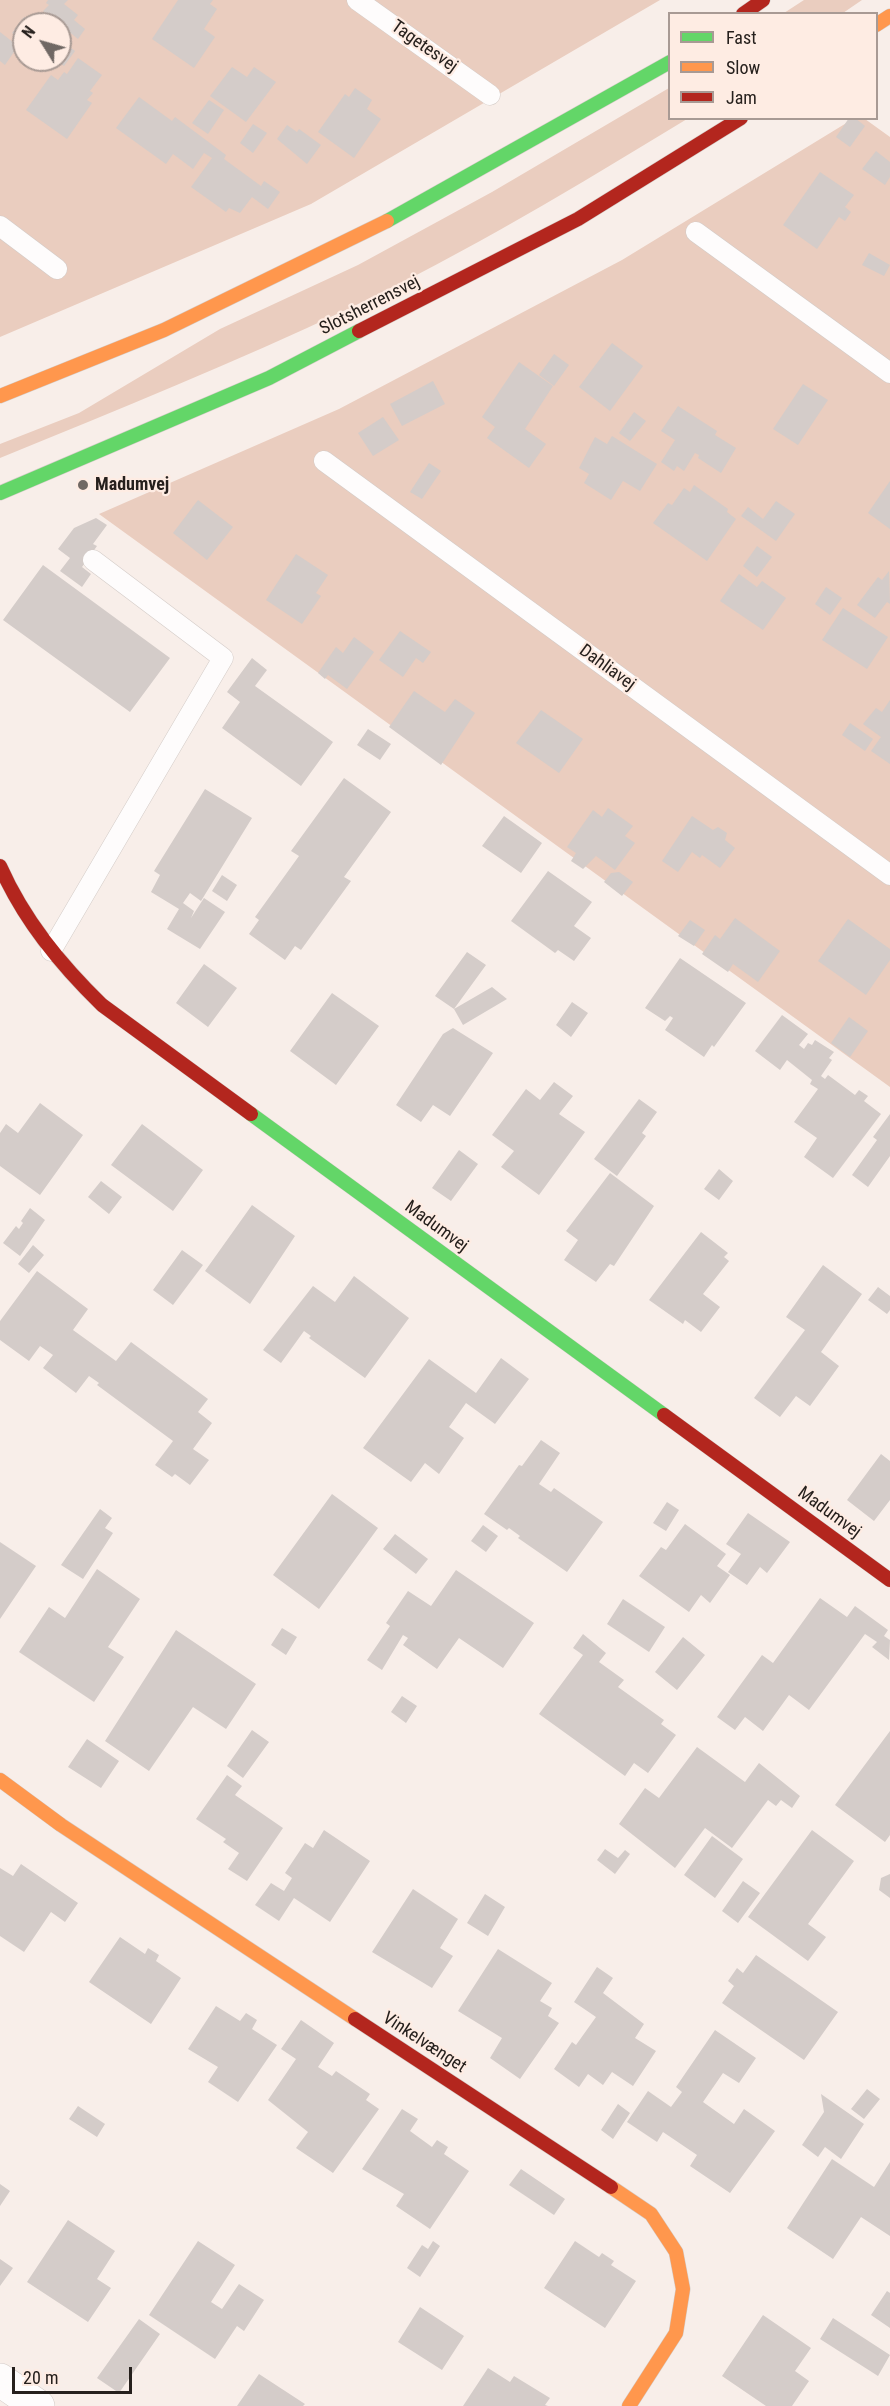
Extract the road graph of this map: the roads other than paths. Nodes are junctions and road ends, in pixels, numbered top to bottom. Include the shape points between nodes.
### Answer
1 (357, 0) edge
2 (763, 0) edge
3 (746, 12) edge
4 (668, 63) edge
5 (490, 95) dead end
6 (738, 120) edge
7 (0, 226) edge
8 (696, 232) dead end
9 (57, 270) dead end
10 (890, 372) edge
11 (0, 396) edge
12 (324, 461) dead end
13 (0, 493) edge
14 (93, 561) dead end
15 (0, 866) edge
16 (890, 875) edge
17 (51, 951) junction
18 (890, 1580) edge
19 (0, 1780) edge
20 (0, 2380) edge
21 (38, 2406) edge
22 (629, 2406) edge

1 - 5 lane, Tagetesvej
2 - 3 street
4 - 11 street via 489,168 248,291 162,331
6 - 13 street, Slotsherrensvej via 578,219 270,378
7 - 9 lane
8 - 10 lane
12 - 16 lane, Dahliavej
14 - 17 lane via 223,658
15 - 17 street, Madumvej via 41,941
17 - 18 street, Madumvej via 102,1005
19 - 22 street, Vinkelvænget via 61,1825 651,2214 676,2253 683,2289 676,2333
20 - 21 street

